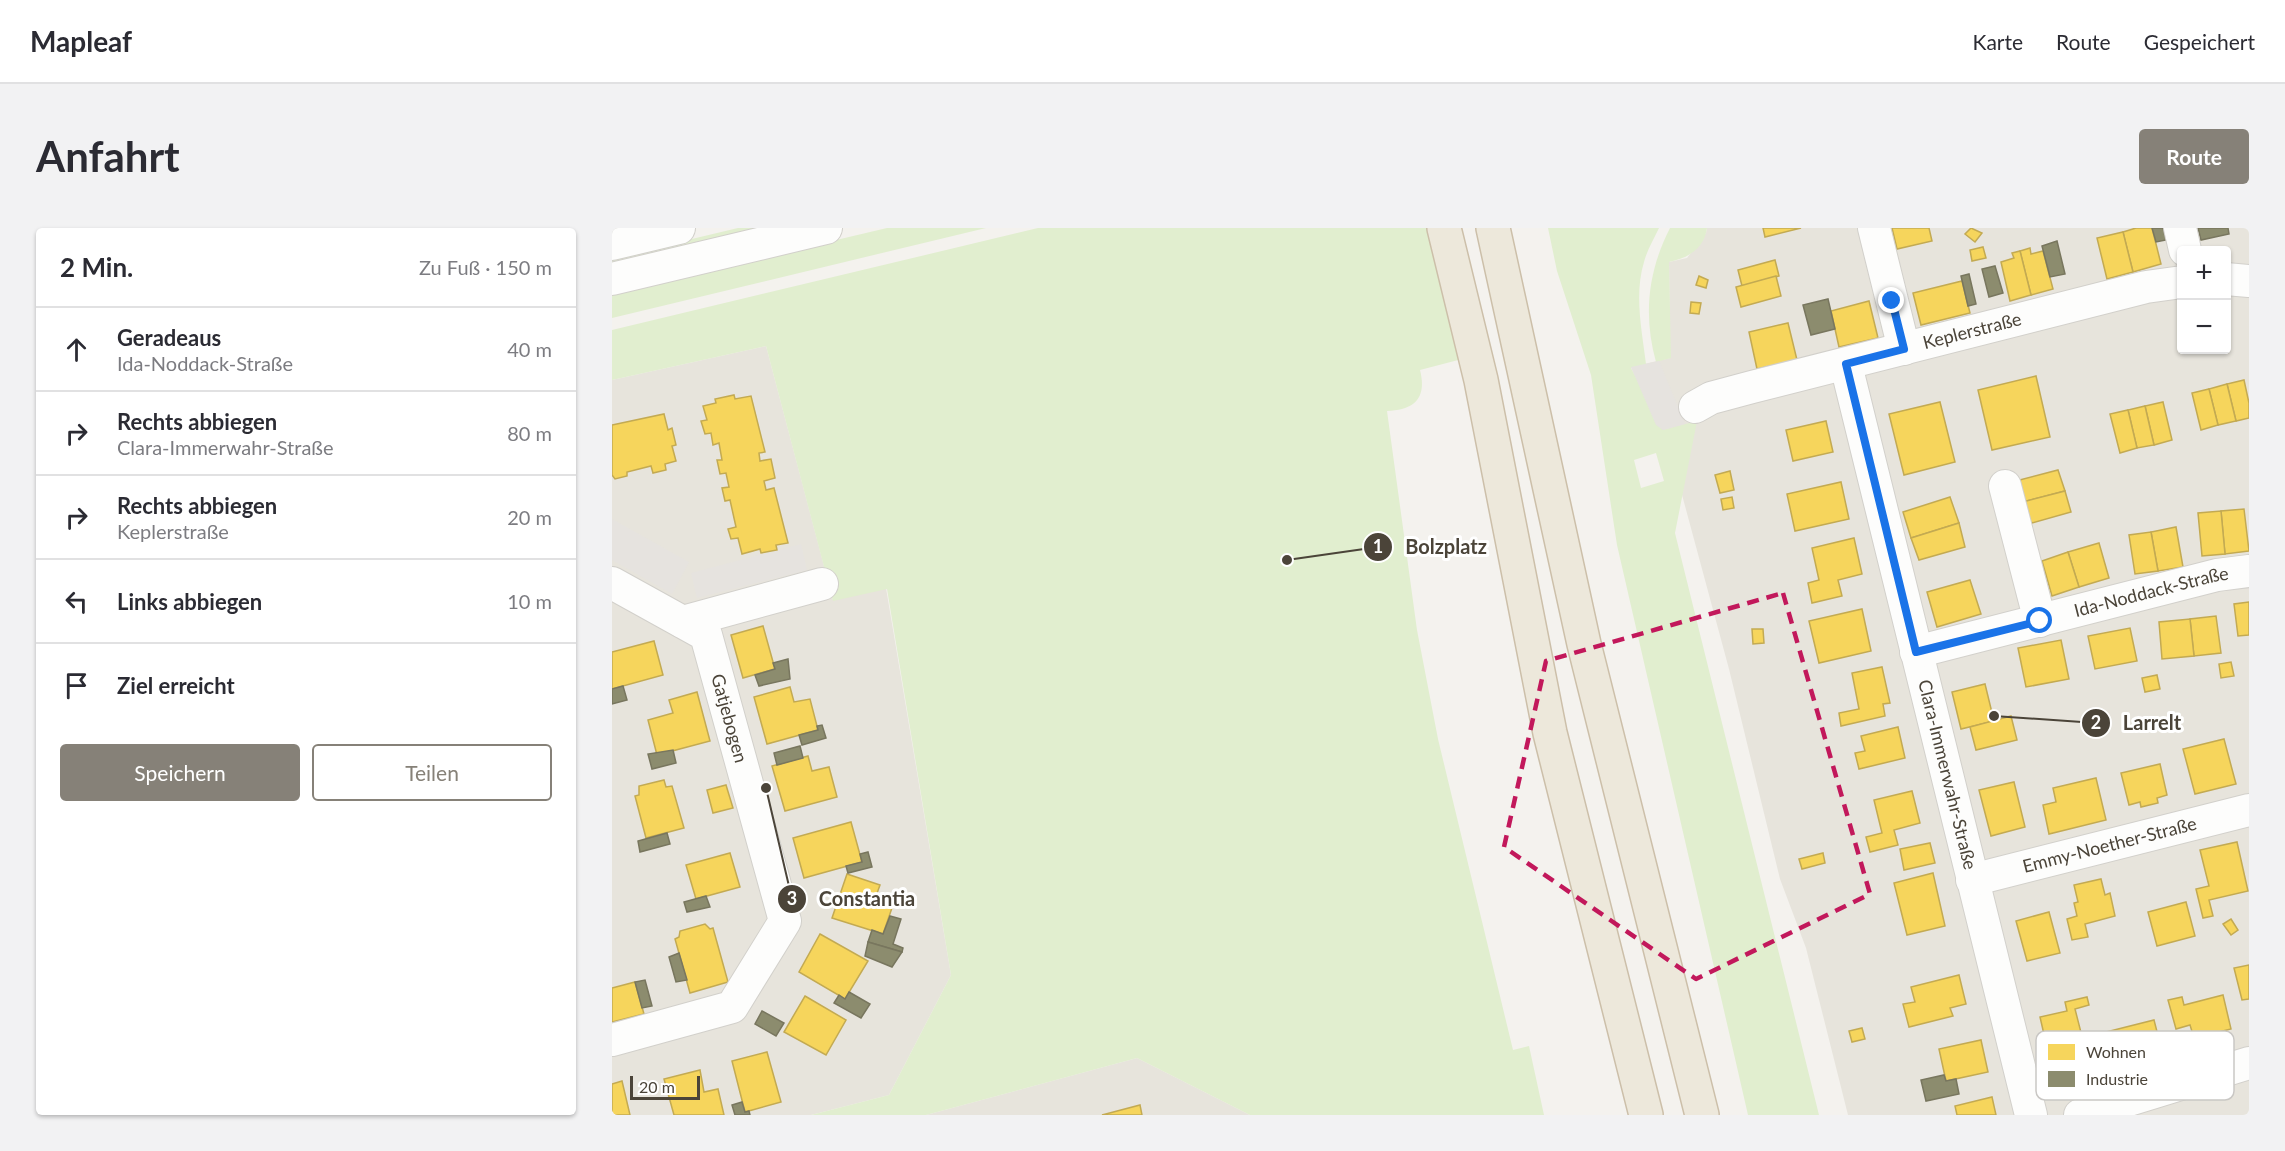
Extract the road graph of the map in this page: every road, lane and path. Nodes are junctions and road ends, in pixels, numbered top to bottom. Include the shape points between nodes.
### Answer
1 (679, 228) edge
2 (826, 228) edge
3 (1444, 228) edge
4 (1874, 228) edge
5 (2180, 228) edge
6 (1498, 234) edge
7 (612, 244) edge
8 (2184, 246) edge
9 (612, 279) edge
10 (2231, 279) edge
11 (2249, 280) edge
12 (2177, 283) edge
13 (1904, 349) junction
14 (1846, 364) junction
15 (1695, 407) dead end
16 (2005, 486) dead end
17 (2249, 571) edge
18 (612, 583) edge
19 (822, 584) dead end
20 (2040, 621) junction
21 (683, 622) junction
22 (1916, 652) junction
23 (2249, 810) edge
24 (1972, 880) junction
25 (612, 1040) edge
26 (2249, 1064) edge
27 (2234, 1071) edge
28 (2169, 1102) edge
29 (1646, 1115) edge
30 (1702, 1115) edge
31 (2031, 1115) edge
32 (2080, 1115) edge

1 - 7 street
2 - 9 street
3 - 29 highway via 1481,380 1550,733
4 - 13 street
5 - 8 street
6 - 30 highway via 1584,644
10 - 11 street
12 - 13 street, Keplerstraße via 2146,287
13 - 14 street, Keplerstraße
14 - 15 street, Keplerstraße via 1711,398
14 - 22 street, Clara-Immerwahr-Straße
16 - 20 street
17 - 20 street, Ida-Noddack-Straße via 2217,575
18 - 21 street, Gatjebogen
19 - 21 street
20 - 22 street, Ida-Noddack-Straße
21 - 25 street, Gatjebogen via 706,635 785,921 732,1006
22 - 24 street, Clara-Immerwahr-Straße
23 - 24 street, Emmy-Noether-Straße
24 - 31 street, Clara-Immerwahr-Straße
26 - 27 street
28 - 32 street

